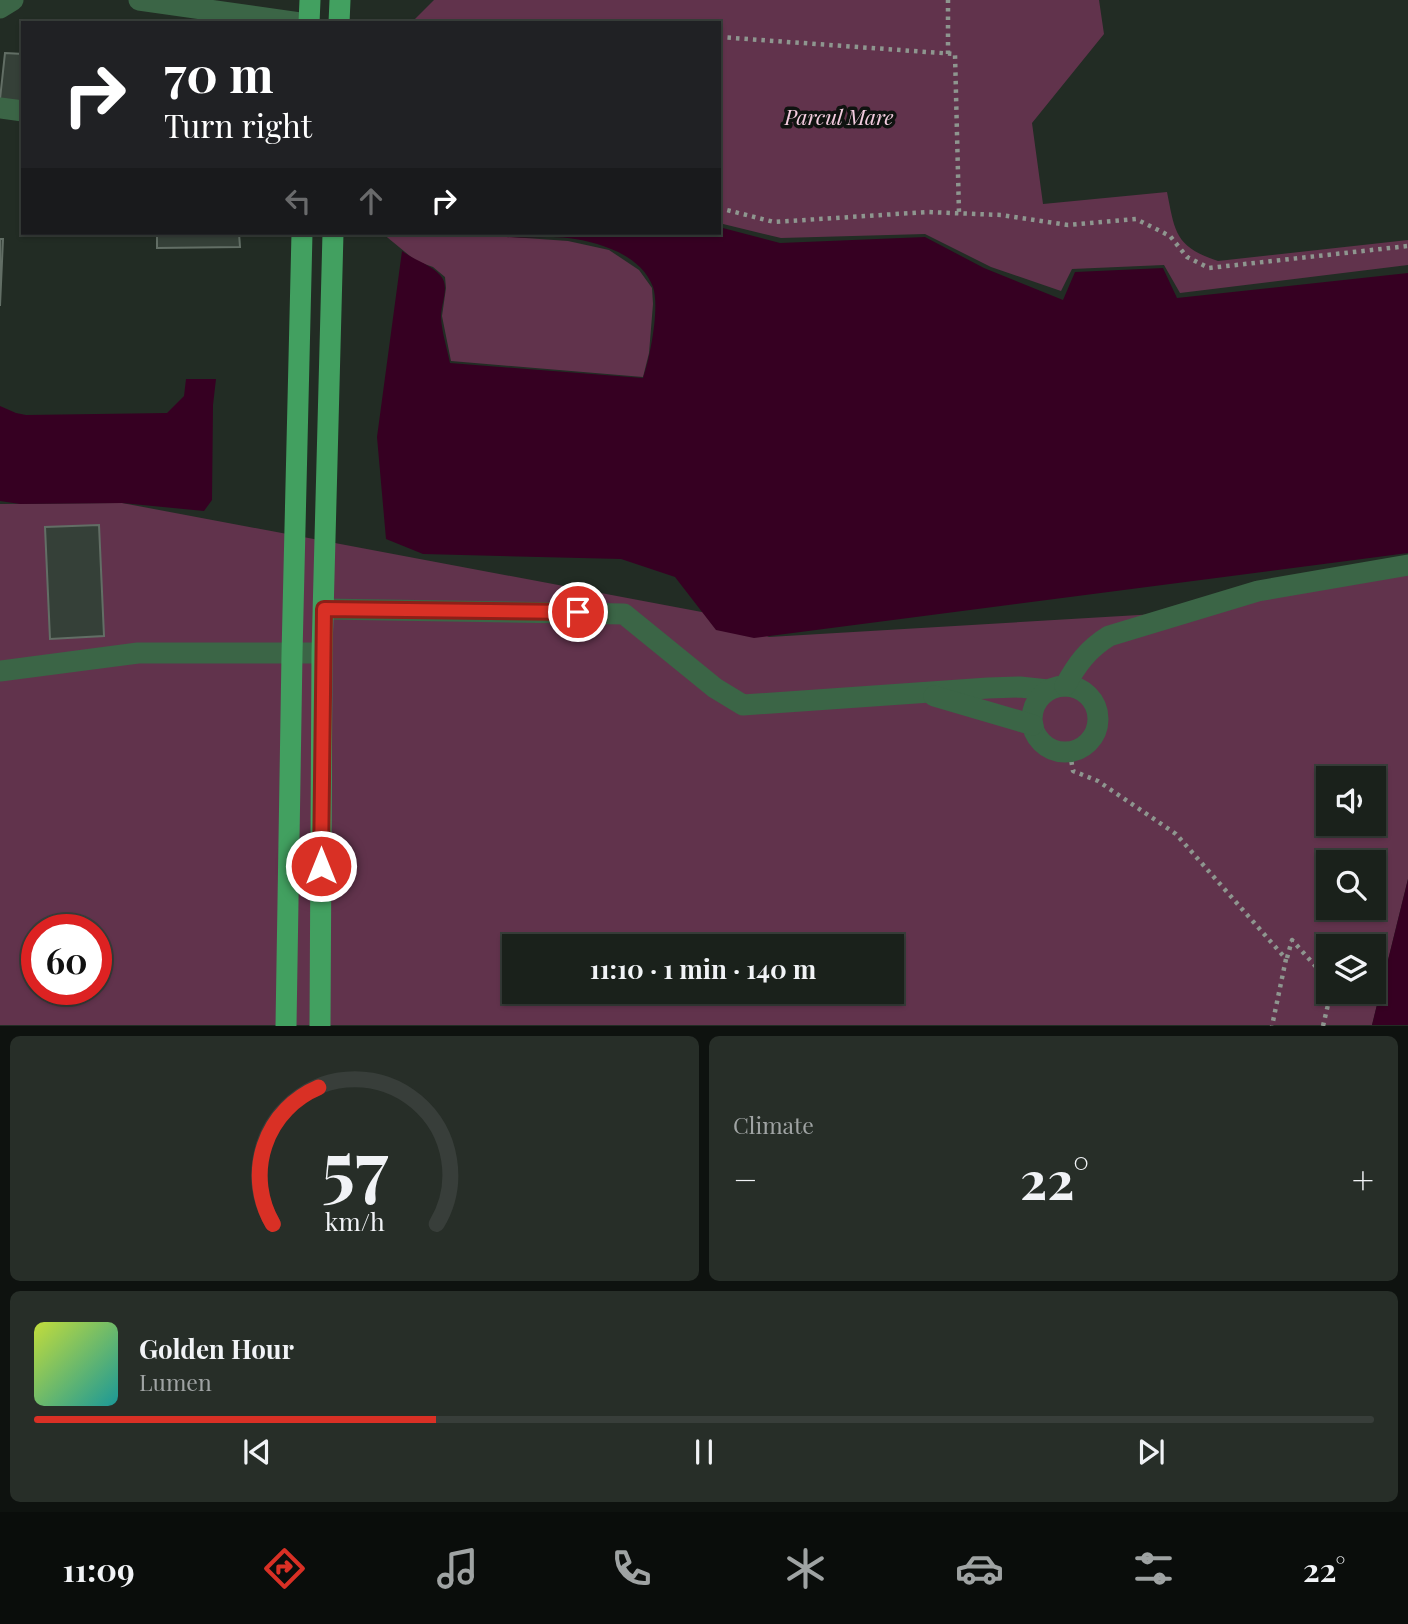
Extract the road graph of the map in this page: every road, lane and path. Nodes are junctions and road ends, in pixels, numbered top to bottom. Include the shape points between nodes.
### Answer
1 (13, 0) edge
2 (139, 0) edge
3 (310, 0) edge
4 (340, 0) edge
5 (948, 0) edge
6 (0, 8) edge
7 (286, 21) edge
8 (309, 21) edge
9 (340, 21) edge
10 (721, 38) edge
11 (948, 54) junction
12 (0, 108) edge
13 (21, 111) edge
14 (721, 209) edge
15 (959, 213) junction
16 (302, 235) edge
17 (333, 235) edge
18 (1408, 246) edge
19 (1408, 565) edge
20 (324, 609) junction
21 (322, 653) junction
22 (292, 654) junction
23 (0, 671) edge
24 (1057, 688) junction
25 (926, 693) junction
26 (1033, 725) junction
27 (1070, 753) junction
28 (1286, 959) junction
29 (1316, 967) edge
30 (1328, 1004) edge
31 (1273, 1025) edge
32 (286, 1026) edge
33 (320, 1026) edge
34 (1323, 1026) edge

1 - 6 street
2 - 7 street
3 - 8 main road
4 - 9 main road
5 - 11 path
10 - 11 path
11 - 15 path via 955,54
12 - 13 street
14 - 15 path via 774,222
15 - 18 path via 1068,226 1136,219 1170,236 1186,257 1209,268
16 - 22 main road
17 - 20 main road
19 - 24 street via 1258,591 1109,636 1092,646
20 - 21 main road
20 - 25 street via 624,614 715,688 743,705
21 - 22 street
21 - 33 main road
22 - 23 street via 138,653
22 - 32 main road
24 - 25 street
24 - 26 street via 1035,705
24 - 27 street via 1076,687 1091,697 1099,713 1097,732 1086,746
25 - 26 street
26 - 27 street via 1037,739 1052,751
27 - 28 path via 1073,771 1098,782 1176,834
28 - 29 path via 1292,940
28 - 31 path
30 - 34 path

